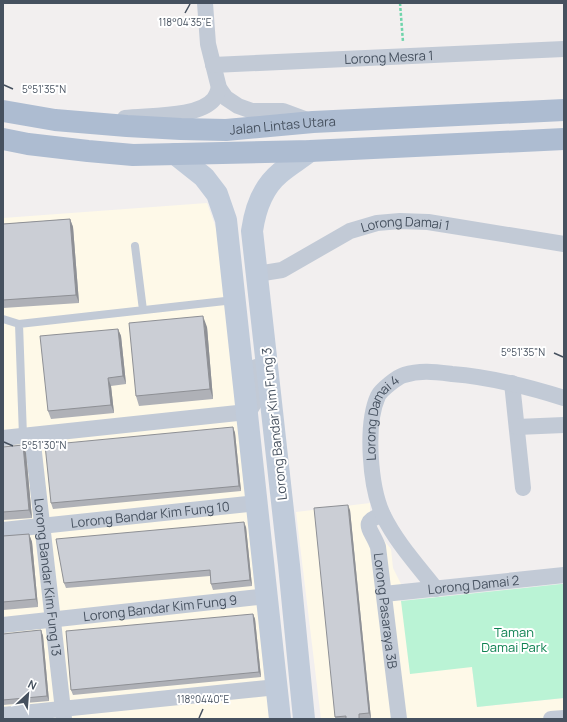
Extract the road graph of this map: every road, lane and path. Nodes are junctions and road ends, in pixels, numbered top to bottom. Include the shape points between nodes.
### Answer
1 (205, 3) edge
2 (400, 3) edge
3 (564, 49) edge
4 (404, 56) junction
5 (213, 65) junction
6 (219, 88) junction
7 (564, 110) edge
8 (3, 111) edge
9 (313, 122) junction
10 (92, 123) junction
11 (3, 139) edge
12 (564, 139) edge
13 (310, 151) junction
14 (175, 154) junction
15 (564, 244) edge
16 (135, 246) dead end
17 (257, 274) junction
18 (234, 300) junction
19 (143, 310) junction
20 (3, 319) edge
21 (19, 324) junction
22 (263, 330) junction
23 (512, 383) junction
24 (564, 398) edge
25 (247, 412) junction
26 (564, 424) edge
27 (517, 427) junction
28 (28, 436) junction
29 (3, 438) edge
30 (523, 488) dead end
31 (256, 503) junction
32 (383, 515) junction
33 (43, 526) junction
34 (3, 530) edge
35 (289, 565) junction
36 (264, 568) junction
37 (564, 575) edge
38 (436, 589) junction
39 (384, 594) junction
40 (267, 596) junction
41 (53, 620) junction
42 (3, 625) edge
43 (276, 687) junction
44 (64, 714) edge
45 (3, 715) edge
46 (564, 718) edge
47 (280, 719) edge
48 (304, 719) edge
49 (399, 719) edge
50 (551, 719) edge

1 - 5 street via 208,44
2 - 4 path
3 - 4 street, Lorong Mesra 1
4 - 5 street, Lorong Mesra 1
5 - 6 street
6 - 9 street via 226,98 238,106 252,111 284,111
6 - 10 street via 214,99 194,112
7 - 9 main road, Jalan Lintas Utara
8 - 10 main road, Jalan Lintas Utara
9 - 10 main road, Jalan Lintas Utara via 226,130 181,130
11 - 14 main road, Jalan Lintas Utara via 133,155
12 - 13 main road, Jalan Lintas Utara
13 - 14 main road, Jalan Lintas Utara
13 - 17 main road, Lorong Bandar Kim Fung 3 via 279,174 263,195 252,231
14 - 18 main road, Lorong Bandar Kim Fung 3 via 204,177 217,194 226,220
15 - 17 street, Lorong Damai 1 via 428,222 377,223 350,231 282,270
16 - 19 lane
17 - 22 main road, Lorong Bandar Kim Fung 3
18 - 19 lane
18 - 25 main road, Lorong Bandar Kim Fung 3
19 - 21 lane
20 - 21 lane
21 - 28 lane
22 - 25 street via 255,350 259,392 253,407
22 - 35 main road, Lorong Bandar Kim Fung 3
23 - 24 street, Lorong Damai 4
23 - 27 street
23 - 32 street, Lorong Damai 4 via 477,376 416,372 402,376 379,395 372,415 371,438 373,483
25 - 28 street
25 - 31 main road, Lorong Bandar Kim Fung 3
26 - 27 street
27 - 30 street
28 - 29 street
28 - 33 street, Lorong Bandar Kim Fung 13
31 - 33 street, Lorong Bandar Kim Fung 10
31 - 36 main road, Lorong Bandar Kim Fung 3
32 - 38 street, Lorong Damai 4 via 402,546
32 - 39 street, Lorong Pasaraya 3B via 370,519 368,525 378,547
33 - 34 street, Lorong Bandar Kim Fung 10
33 - 41 street, Lorong Bandar Kim Fung 13
35 - 36 main road via 277,563
35 - 48 main road, Lorong Bandar Kim Fung 3
36 - 40 main road, Lorong Bandar Kim Fung 3
37 - 38 street, Lorong Damai 2
38 - 39 street, Lorong Damai 2
39 - 49 street, Lorong Pasaraya 3B
40 - 41 street, Lorong Bandar Kim Fung 9
40 - 43 main road, Lorong Bandar Kim Fung 3
41 - 42 street, Lorong Bandar Kim Fung 9
41 - 44 street, Lorong Bandar Kim Fung 13
43 - 44 street
43 - 47 main road, Lorong Bandar Kim Fung 3
44 - 45 street
46 - 50 street

